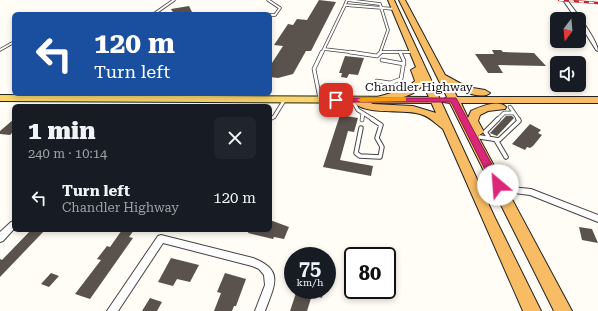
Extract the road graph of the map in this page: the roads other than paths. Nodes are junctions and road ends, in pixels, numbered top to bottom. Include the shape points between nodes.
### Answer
1 (174, 0) edge
2 (268, 0) edge
3 (381, 0) edge
4 (391, 0) edge
5 (402, 0) edge
6 (565, 0) edge
7 (380, 4) junction
8 (345, 5) junction
9 (380, 9) junction
10 (395, 9) junction
11 (157, 12) edge
12 (573, 12) edge
13 (272, 15) edge
14 (586, 31) edge
15 (12, 43) edge
16 (324, 49) junction
17 (0, 50) edge
18 (598, 50) edge
19 (382, 52) junction
20 (400, 52) junction
21 (415, 54) junction
22 (382, 60) dead end
23 (404, 64) junction
24 (440, 74) junction
25 (377, 81) dead end
26 (53, 96) edge
27 (169, 96) edge
28 (0, 98) edge
29 (285, 99) junction
30 (320, 99) junction
31 (354, 100) junction
32 (378, 100) junction
33 (435, 100) junction
34 (453, 100) junction
35 (530, 100) junction
36 (564, 100) junction
37 (598, 100) edge
38 (511, 110) junction
39 (363, 113) junction
40 (272, 118) edge
41 (362, 120) dead end
42 (511, 122) dead end
43 (516, 124) junction
44 (507, 126) dead end
45 (361, 128) dead end
46 (512, 128) junction
47 (448, 129) junction
48 (504, 129) dead end
49 (509, 131) junction
50 (500, 133) dead end
51 (505, 135) junction
52 (484, 137) junction
53 (496, 140) junction
54 (506, 157) dead end
55 (499, 187) junction
56 (598, 219) edge
57 (12, 226) edge
58 (0, 238) edge
59 (112, 311) edge
60 (260, 311) edge
61 (532, 311) edge
62 (562, 311) edge

1 - 11 lane
2 - 13 lane via 280,8
3 - 7 lane
4 - 10 highway
5 - 24 highway
6 - 12 street
7 - 8 lane via 347,0
7 - 9 lane
8 - 9 lane
8 - 16 lane
9 - 10 lane
9 - 19 lane via 388,28
10 - 21 highway
14 - 18 street
15 - 17 lane
16 - 19 lane via 377,56
16 - 30 lane via 314,69
19 - 20 lane
20 - 21 lane
20 - 23 lane
21 - 32 highway via 412,62 420,79 419,84 408,92
21 - 33 highway
22 - 23 lane
23 - 25 lane via 400,80 390,83
24 - 34 highway
24 - 36 highway via 454,85 470,92 524,93
26 - 27 main road, Chandler Highway
26 - 28 main road, Chandler Highway
27 - 29 main road, Chandler Highway
29 - 30 main road, Chandler Highway
29 - 40 lane
30 - 31 main road, Chandler Highway
31 - 32 main road, Chandler Highway
31 - 39 lane via 358,110
31 - 47 highway via 374,107 417,109 434,116
32 - 33 main road, Chandler Highway
33 - 34 highway, Chandler Highway
33 - 47 highway
34 - 35 highway, Chandler Highway
34 - 55 highway
35 - 36 highway, Chandler Highway
35 - 38 highway
36 - 37 highway, Chandler Highway
38 - 43 lane via 518,122
38 - 52 lane via 504,113 495,125 485,132
38 - 52 highway via 486,108 475,113 472,121
39 - 41 lane
39 - 45 lane via 381,125 377,138 382,147 380,158 360,156 356,153
42 - 43 lane
43 - 46 lane
44 - 46 lane
46 - 49 lane
47 - 61 highway
48 - 49 lane
49 - 51 lane
50 - 51 lane
51 - 53 lane
52 - 53 lane
52 - 55 highway via 496,166
53 - 54 lane
55 - 56 street via 531,192
55 - 62 highway
57 - 58 street
59 - 60 street via 161,239 262,266 269,273 270,284

